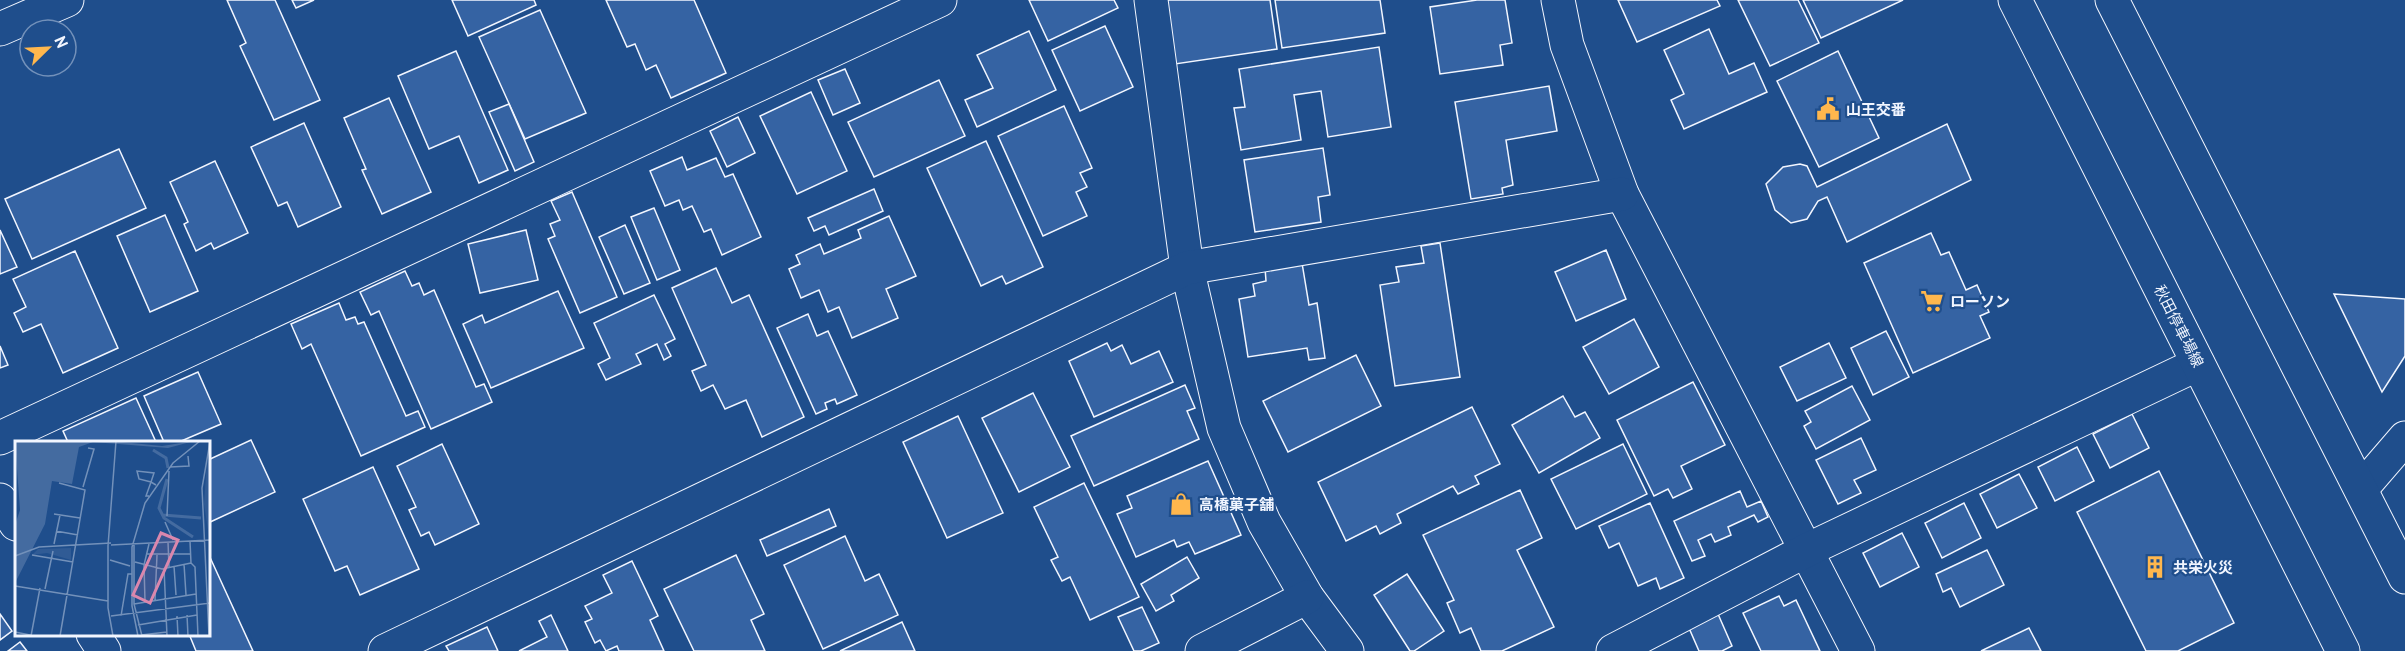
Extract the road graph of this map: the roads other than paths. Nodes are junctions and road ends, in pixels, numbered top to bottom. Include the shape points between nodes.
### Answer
1 (67, 0) edge
2 (940, 0) edge
3 (1151, 0) edge
4 (1558, 0) edge
5 (2015, 0) edge
6 (2112, 0) edge
7 (0, 29) edge
8 (1622, 194) junction
9 (1187, 268) junction
10 (2198, 364) junction
11 (0, 438) edge
12 (2405, 438) edge
13 (2361, 489) junction
14 (0, 500) edge
15 (15, 522) edge
16 (1807, 550) junction
17 (2405, 577) edge
18 (1308, 597) junction
19 (94, 636) edge
20 (104, 651) edge
21 (385, 651) edge
22 (1202, 651) edge
23 (1347, 651) edge
24 (1613, 651) edge
25 (1858, 651) edge
26 (2343, 651) edge

1 - 7 street
2 - 11 street
3 - 9 street
4 - 8 street via 1567,45
5 - 10 street, 秋田停車場線
6 - 13 street
8 - 9 street
8 - 16 street
9 - 18 street via 1224,428 1264,522
9 - 21 street
10 - 16 street
10 - 26 street, 秋田停車場線
12 - 13 street
13 - 17 street
14 - 15 street
16 - 24 street
16 - 25 street
18 - 22 street
18 - 23 street
19 - 20 street

